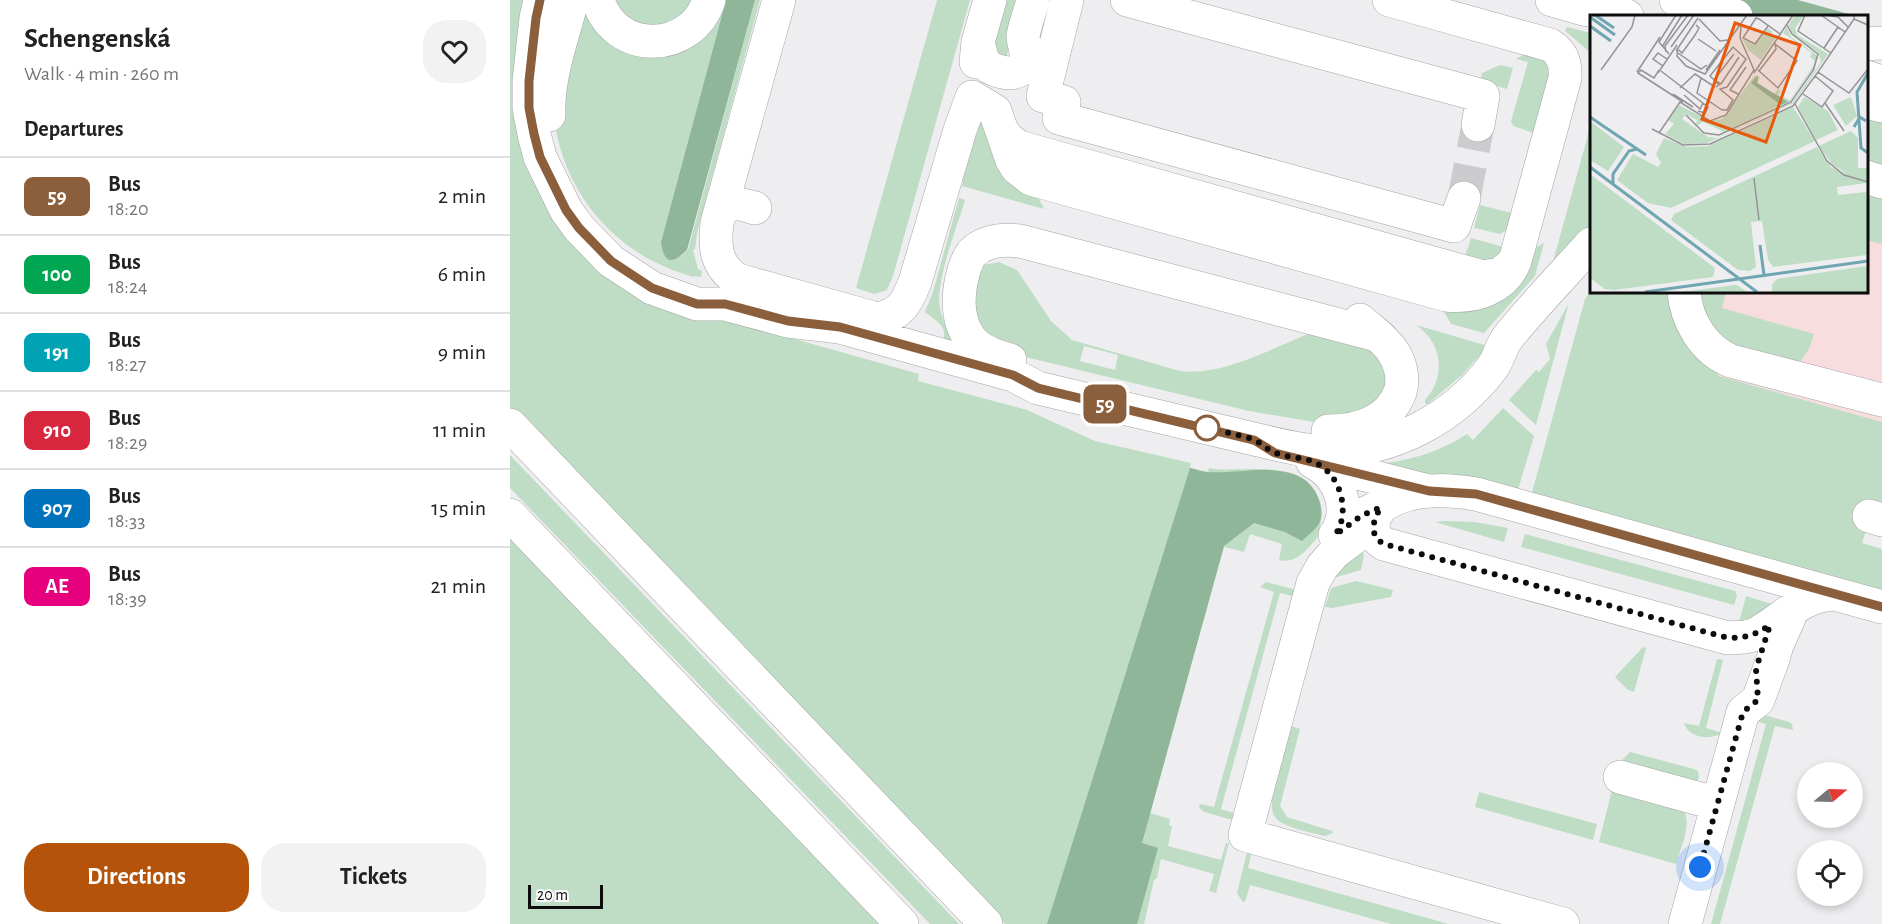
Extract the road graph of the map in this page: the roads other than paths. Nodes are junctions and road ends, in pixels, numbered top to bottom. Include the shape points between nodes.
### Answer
1 (540, 0) edge
2 (572, 0) edge
3 (598, 0) edge
4 (709, 0) edge
5 (779, 0) edge
6 (990, 0) edge
7 (1034, 0) edge
8 (1053, 0) edge
9 (1067, 0) edge
10 (1127, 0) edge
11 (1389, 0) edge
12 (1552, 0) edge
13 (1613, 0) edge
14 (1676, 0) edge
15 (1621, 15) edge
16 (1651, 15) edge
17 (1732, 15) edge
18 (978, 42) junction
19 (1882, 43) edge
20 (1867, 44) edge
21 (1027, 57) junction
22 (1867, 77) edge
23 (1882, 82) edge
24 (972, 97) junction
25 (1867, 102) edge
26 (1882, 106) edge
27 (1478, 125) tunnel mouth
28 (1001, 129) junction
29 (1258, 173) junction
30 (1867, 177) edge
31 (1882, 182) edge
32 (1464, 198) tunnel mouth
33 (755, 208) dead end
34 (1249, 211) junction
35 (720, 214) junction
36 (1590, 245) edge
37 (1515, 261) junction
38 (1590, 273) edge
39 (1684, 292) edge
40 (725, 304) junction
41 (1493, 367) junction
42 (1882, 400) edge
43 (1127, 409) junction
44 (510, 425) edge
45 (1254, 440) junction
46 (1313, 462) junction
47 (1429, 491) junction
48 (1377, 513) junction
49 (510, 515) edge
50 (1335, 535) junction
51 (1313, 583) junction
52 (1835, 594) junction
53 (1882, 607) edge
54 (1782, 617) junction
55 (1620, 777) dead end
56 (1718, 804) junction
57 (902, 924) edge
58 (986, 924) edge
59 (1563, 924) edge
60 (1685, 924) edge

1 - 40 street via 529,108 540,157 566,210 595,247 652,288 697,304
2 - 40 street via 548,103 554,144 569,185 594,223 643,267
3 - 4 street via 606,17 627,35 652,42 675,38 695,26
5 - 35 street
6 - 18 street
7 - 21 street via 1023,38
8 - 21 street via 1042,42
9 - 29 street via 1043,96 1064,102 1059,118
10 - 27 street via 1483,96
11 - 37 street via 1551,45 1562,56 1565,78
12 - 15 street
13 - 16 street
14 - 17 street
18 - 21 street via 983,61 991,69 1017,72
18 - 24 street
19 - 20 street
22 - 23 street
24 - 28 street via 995,111
24 - 35 street via 915,282 904,305 891,315 877,319 738,280 722,267 718,257 716,234
25 - 26 street
28 - 34 street via 1019,147
28 - 37 street via 1012,160 1030,179 1446,295 1472,295 1494,286 1510,272
29 - 32 street via 1454,226
29 - 34 street
30 - 31 street
33 - 35 street via 733,203
34 - 37 street via 1483,277 1500,274
36 - 41 street via 1506,338
38 - 41 street via 1518,351
39 - 42 street via 1693,323 1707,345 1722,358
40 - 43 street via 788,321 850,330 1013,375 1038,388
41 - 45 street via 1444,414 1415,432 1384,443 1320,451
43 - 45 street
43 - 45 street via 1087,380 992,355 975,344 959,307 961,282 973,253 987,243 1020,241 1377,335 1392,350 1402,377 1390,411 1353,429 1283,427
44 - 58 street
45 - 46 street via 1275,453
46 - 47 street
46 - 50 street via 1330,475 1340,491 1343,517
47 - 48 street via 1408,494
47 - 52 street via 1476,494
48 - 50 street via 1361,516
48 - 51 street via 1367,528 1335,552
48 - 54 street via 1375,536 1384,544 1728,638 1754,635
49 - 57 street
50 - 51 street via 1311,558
51 - 59 street via 1245,835
52 - 53 street
52 - 54 street via 1814,597
54 - 56 street via 1756,669 1758,700 1743,712
55 - 56 street
56 - 60 street

